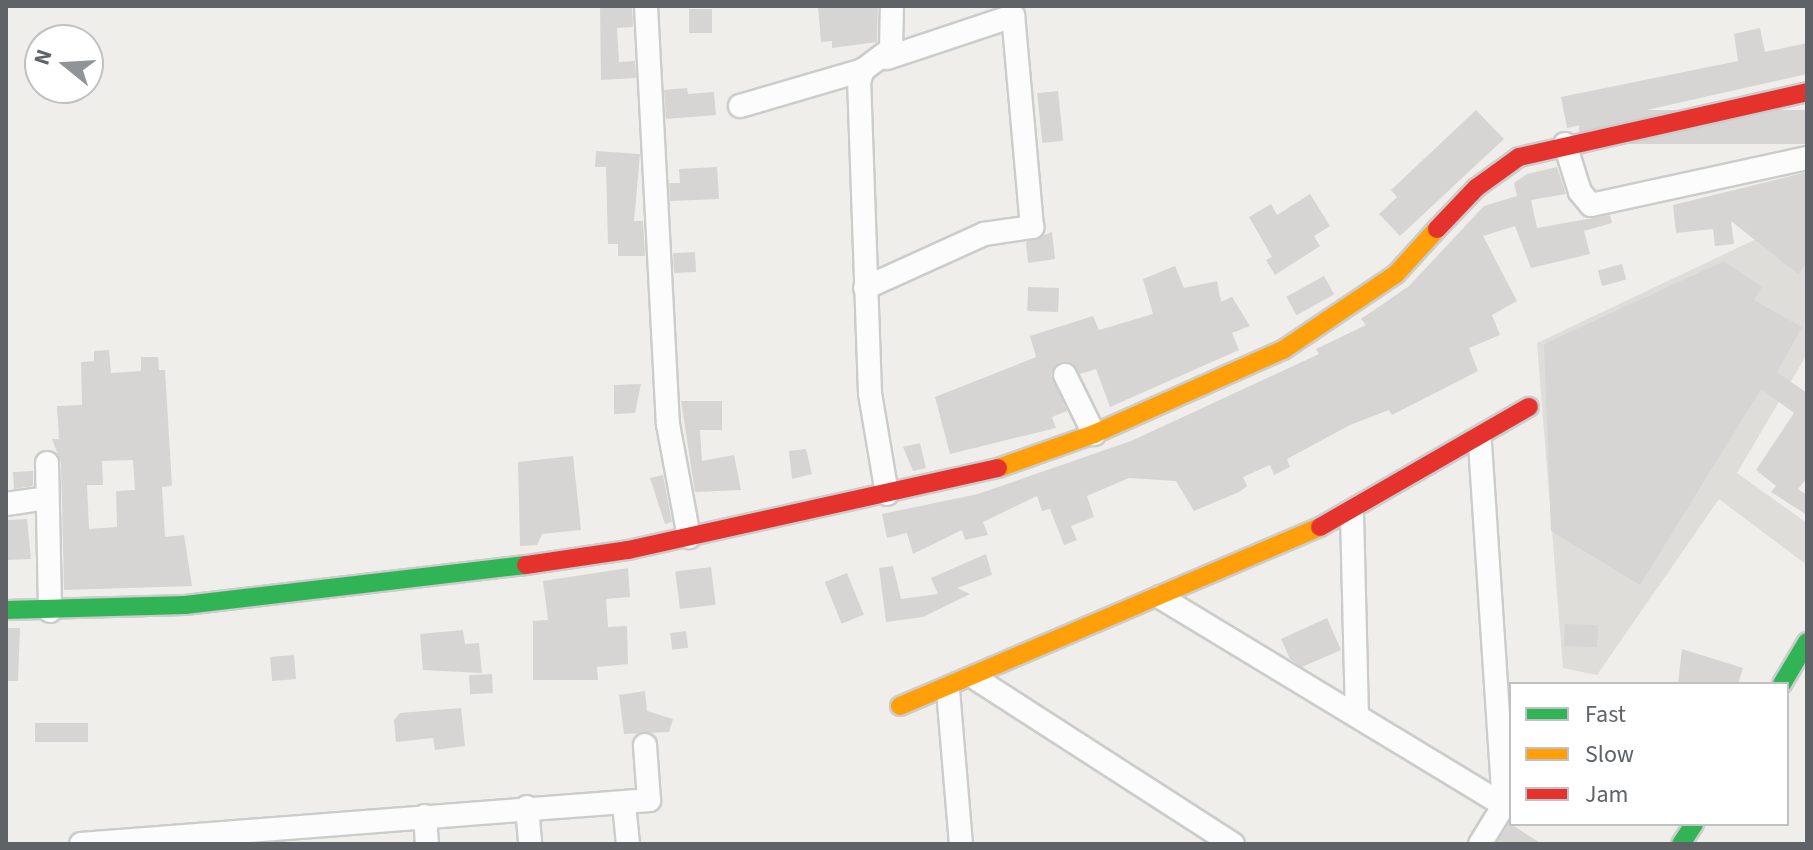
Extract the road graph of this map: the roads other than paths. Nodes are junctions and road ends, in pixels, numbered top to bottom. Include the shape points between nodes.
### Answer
1 (646, 6) edge
2 (892, 6) edge
3 (887, 58) junction
4 (863, 70) junction
5 (1807, 92) edge
6 (740, 106) dead end
7 (1565, 144) junction
8 (1807, 158) edge
9 (865, 288) junction
10 (1065, 375) dead end
11 (1529, 407) dead end
12 (1094, 434) junction
13 (1480, 441) junction
14 (47, 463) dead end
15 (887, 494) junction
16 (47, 498) junction
17 (6, 504) edge
18 (1352, 513) junction
19 (689, 537) junction
20 (1160, 597) junction
21 (6, 610) edge
22 (50, 611) junction
23 (1807, 642) edge
24 (975, 678) junction
25 (1783, 682) edge
26 (948, 690) junction
27 (900, 706) dead end
28 (1357, 716) junction
29 (645, 745) dead end
30 (624, 804) junction
31 (1504, 805) junction
32 (527, 807) junction
33 (425, 816) junction
34 (1693, 826) edge
35 (336, 833) edge
36 (242, 837) edge
37 (158, 841) edge
38 (81, 844) edge
39 (427, 844) edge
40 (530, 844) edge
41 (628, 844) edge
42 (961, 844) edge
43 (1233, 844) edge
44 (1480, 844) edge
45 (1681, 844) edge

1 - 19 street via 668,424
2 - 3 street
3 - 4 street
3 - 9 street via 1013,16 1032,227 984,234
4 - 6 street
4 - 9 street
5 - 7 street
7 - 8 street via 1580,192 1591,205
7 - 12 street via 1500,168 1353,308 1283,350
9 - 15 street via 870,393
10 - 12 street
11 - 13 street
12 - 15 street via 972,477
13 - 18 street
13 - 31 street
14 - 16 street
15 - 19 street
16 - 17 street
16 - 22 street
18 - 20 street
18 - 28 street
19 - 22 street via 405,583
20 - 24 street
20 - 28 street
21 - 22 street
23 - 25 street
24 - 26 street
24 - 43 street
26 - 27 street
26 - 42 street
28 - 31 street
29 - 30 street via 649,800
30 - 32 street
30 - 41 street
31 - 44 street
32 - 33 street
32 - 40 street
33 - 35 street
33 - 39 street
34 - 45 street
35 - 36 street
36 - 37 street
37 - 38 street

